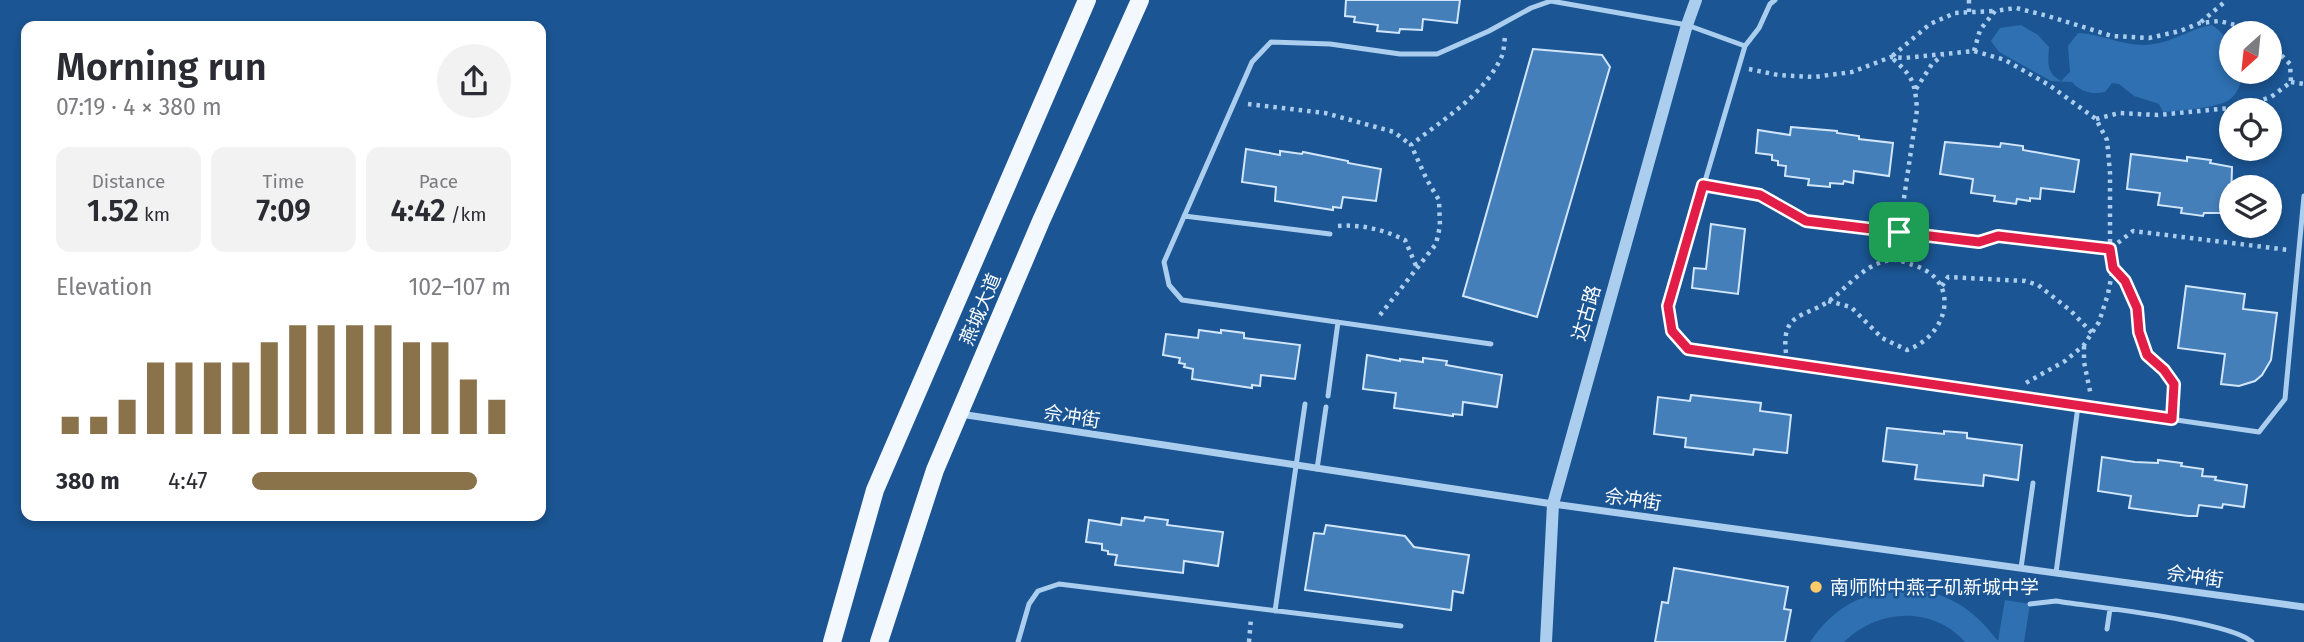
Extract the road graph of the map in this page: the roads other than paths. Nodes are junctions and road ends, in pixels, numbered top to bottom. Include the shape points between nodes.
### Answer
1 (1087, 0) edge
2 (1140, 0) edge
3 (1696, 0) edge
4 (1775, 0) edge
5 (1687, 25) junction
6 (1745, 46) junction
7 (2304, 196) edge
8 (1184, 216) junction
9 (1330, 234) road end
10 (1338, 322) junction
11 (1491, 344) dead end
12 (1328, 396) dead end
13 (1305, 404) dead end
14 (2078, 406) junction
15 (1326, 407) dead end
16 (959, 414) junction
17 (1296, 466) junction
18 (1317, 469) junction
19 (2033, 484) dead end
20 (1553, 504) junction
21 (2021, 568) junction
22 (2056, 573) junction
23 (2030, 604) dead end
24 (2304, 607) edge
25 (2110, 609) junction
26 (1275, 611) junction
27 (1401, 626) dead end
28 (2107, 629) dead end
29 (832, 642) edge
30 (879, 642) edge
31 (1018, 642) edge
32 (1546, 642) edge
33 (2252, 642) edge

1 - 29 main road, 燕城大道 via 875,490
2 - 16 main road, 燕城大道
3 - 5 street, 达古路
4 - 6 lane
5 - 6 lane
5 - 8 lane via 1551,1 1437,54 1271,42 1252,62
5 - 20 street, 达古路
6 - 14 lane via 1668,306 1672,331 1688,349
7 - 14 lane via 2285,399 2259,432
8 - 9 lane
8 - 10 lane via 1164,262 1170,285 1182,300
10 - 11 lane
10 - 12 lane
13 - 17 lane
14 - 22 lane
15 - 18 lane
16 - 17 street, 佘冲街
16 - 30 main road, 燕城大道 via 935,470
17 - 18 street, 佘冲街
17 - 26 lane
18 - 20 street, 佘冲街
19 - 21 lane
20 - 21 street, 佘冲街
20 - 32 street, 达古路
21 - 22 street, 佘冲街
22 - 24 street, 佘冲街
23 - 25 lane via 2056,601
25 - 28 lane
25 - 33 lane via 2212,625
26 - 27 lane
26 - 31 lane via 1059,584 1038,591 1029,604

